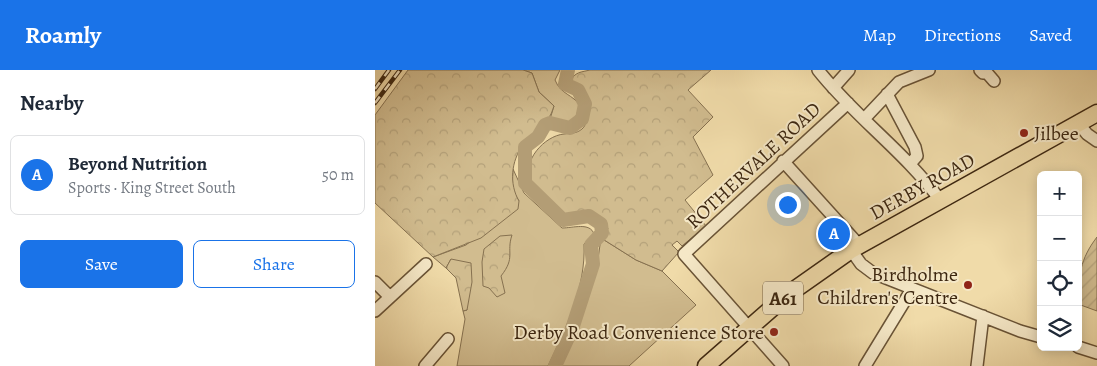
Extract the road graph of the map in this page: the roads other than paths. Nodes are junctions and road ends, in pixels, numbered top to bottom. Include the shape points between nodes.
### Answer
1 (818, 70) edge
2 (849, 70) edge
3 (929, 70) edge
4 (833, 88) junction
5 (887, 94) junction
6 (847, 103) junction
7 (1097, 113) edge
8 (863, 119) junction
9 (1079, 124) junction
10 (1097, 141) edge
11 (783, 161) junction
12 (910, 164) junction
13 (941, 200) junction
14 (855, 248) junction
15 (426, 264) dead end
16 (375, 282) edge
17 (912, 289) junction
18 (389, 296) junction
19 (375, 311) edge
20 (983, 316) junction
21 (750, 327) junction
22 (1037, 336) edge
23 (448, 339) dead end
24 (1082, 348) edge
25 (1097, 353) edge
26 (425, 366) edge
27 (706, 366) edge
28 (783, 366) edge
29 (865, 366) edge
30 (977, 366) edge

1 - 4 street
2 - 4 street
3 - 5 street via 907,77
4 - 6 street
5 - 8 street
5 - 12 street via 915,147 917,156
6 - 8 street
6 - 11 street, ROTHERVALE ROAD
7 - 9 highway, DERBY ROAD / A61
8 - 12 street
9 - 10 street
9 - 13 highway, DERBY ROAD / A61
11 - 14 street
11 - 21 street, ROTHERVALE ROAD via 684,254
12 - 13 street
13 - 14 highway, DERBY ROAD / A61
14 - 17 street via 866,269
14 - 21 highway, DERBY ROAD / A61 via 787,295
15 - 18 street
16 - 18 street
17 - 20 street
17 - 29 street
18 - 19 street
20 - 22 street
20 - 30 street
21 - 27 highway, DERBY ROAD / A61
21 - 28 street
23 - 26 street via 445,351
24 - 25 street

